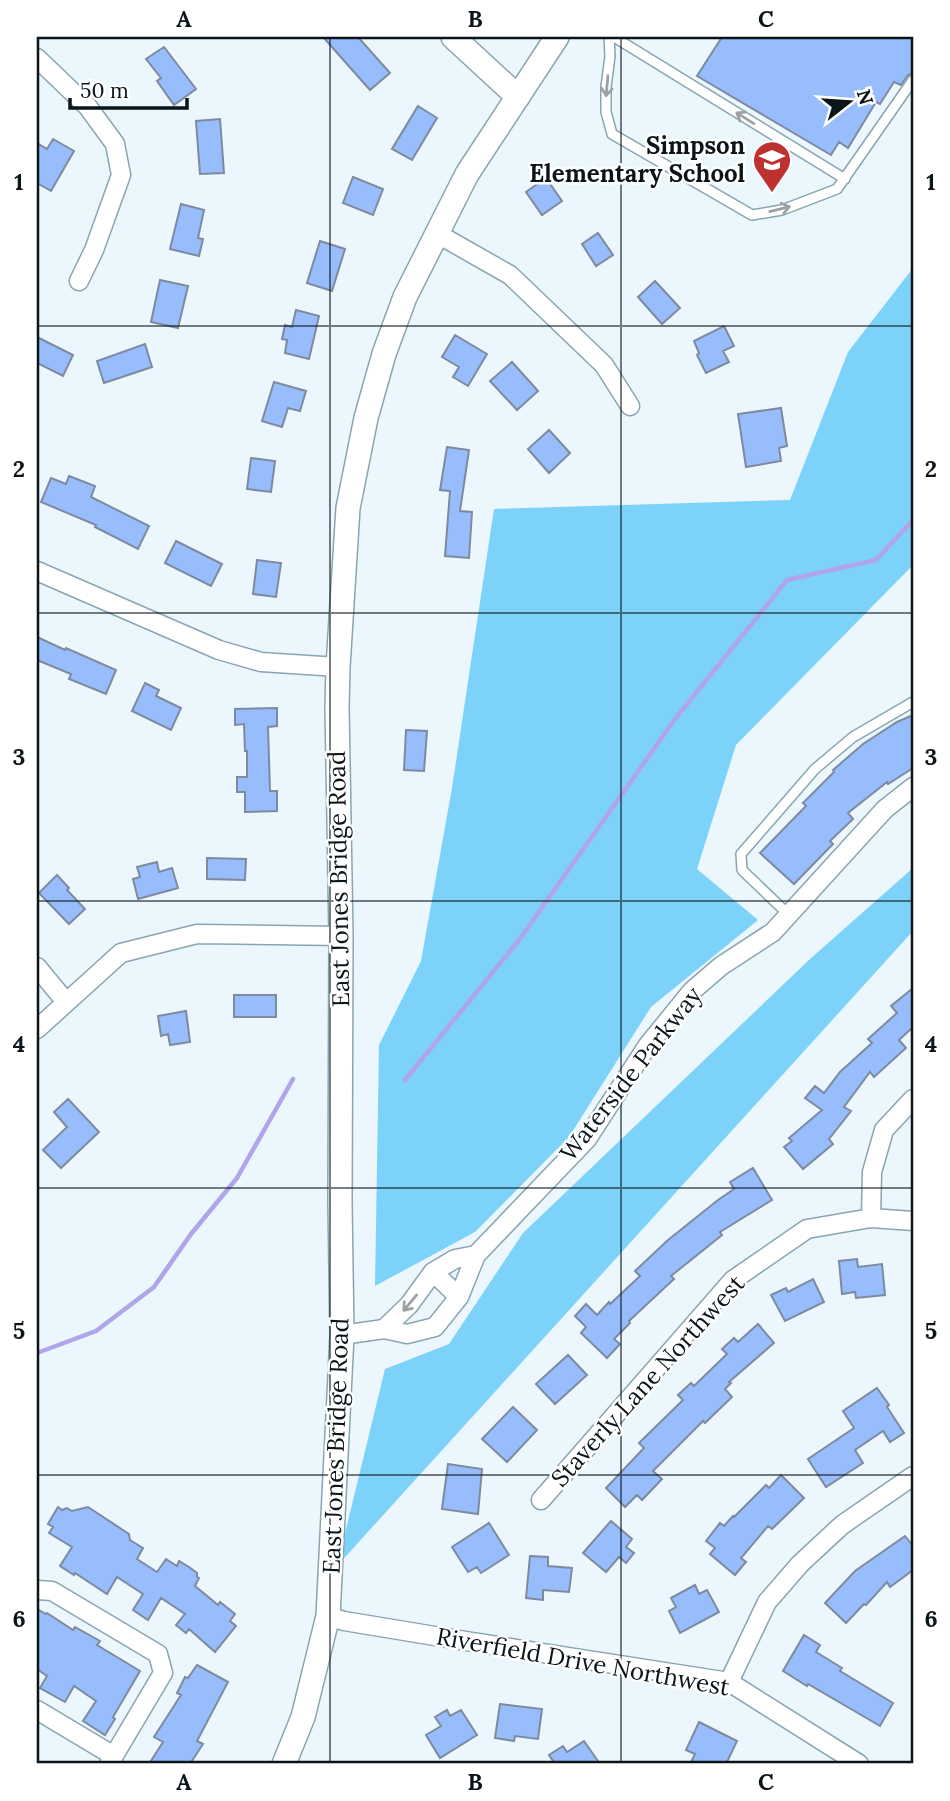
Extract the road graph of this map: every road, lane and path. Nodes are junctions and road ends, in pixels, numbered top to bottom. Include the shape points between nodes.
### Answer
1 (453, 37) edge
2 (557, 37) edge
3 (617, 38) edge
4 (37, 58) edge
5 (913, 80) edge
6 (518, 96) junction
7 (845, 179) junction
8 (436, 233) junction
9 (79, 281) dead end
10 (630, 406) dead end
11 (37, 571) edge
12 (338, 667) junction
13 (913, 702) edge
14 (913, 787) edge
15 (789, 915) junction
16 (341, 936) junction
17 (37, 967) edge
18 (66, 1002) junction
19 (37, 1029) edge
20 (913, 1099) edge
21 (871, 1217) junction
22 (913, 1221) edge
23 (476, 1255) junction
24 (433, 1272) junction
25 (459, 1297) junction
26 (384, 1329) junction
27 (342, 1335) junction
28 (913, 1476) edge
29 (541, 1500) dead end
30 (37, 1590) edge
31 (328, 1616) junction
32 (729, 1682) junction
33 (37, 1710) edge
34 (111, 1760) edge
35 (284, 1764) edge
36 (859, 1764) edge

1 - 6 street
2 - 6 street, East Jones Bridge Road
7 -> 3 lane
3 -> 7 lane via 606,87 612,134 752,215 806,201 837,189
4 - 9 street via 88,107 116,144 121,175
5 - 7 lane
6 - 8 street, East Jones Bridge Road via 467,174
8 - 10 street via 510,275 604,365
8 - 12 street, East Jones Bridge Road via 401,308 366,418 348,508
11 - 12 street via 219,650 261,662
12 - 16 street, East Jones Bridge Road
13 - 15 lane via 853,737 815,769 741,854 742,870
14 - 15 street, Waterside Parkway via 884,809
15 - 23 street, Waterside Parkway via 773,932 692,991 648,1045 587,1139
16 - 18 street via 197,934 121,953
16 - 27 street, East Jones Bridge Road
17 - 18 street
18 - 19 street
20 - 21 street via 884,1130 872,1172
21 - 22 street, Staverly Lane Northwest
21 - 29 street, Staverly Lane Northwest via 807,1229 733,1280
23 - 24 street, Waterside Parkway via 455,1259
23 - 25 street, Waterside Parkway
24 - 25 street
24 -> 26 street, Waterside Parkway
25 - 26 street, Waterside Parkway via 435,1327 407,1334
26 - 27 street, Waterside Parkway
27 - 31 street, East Jones Bridge Road
28 - 32 street via 842,1525 800,1564 767,1601
30 - 34 street via 52,1591 158,1654 163,1674
31 - 32 street, Riverfield Drive Northwest
31 - 35 street, East Jones Bridge Road via 303,1717
32 - 36 street, Riverfield Drive Northwest
33 - 34 street

